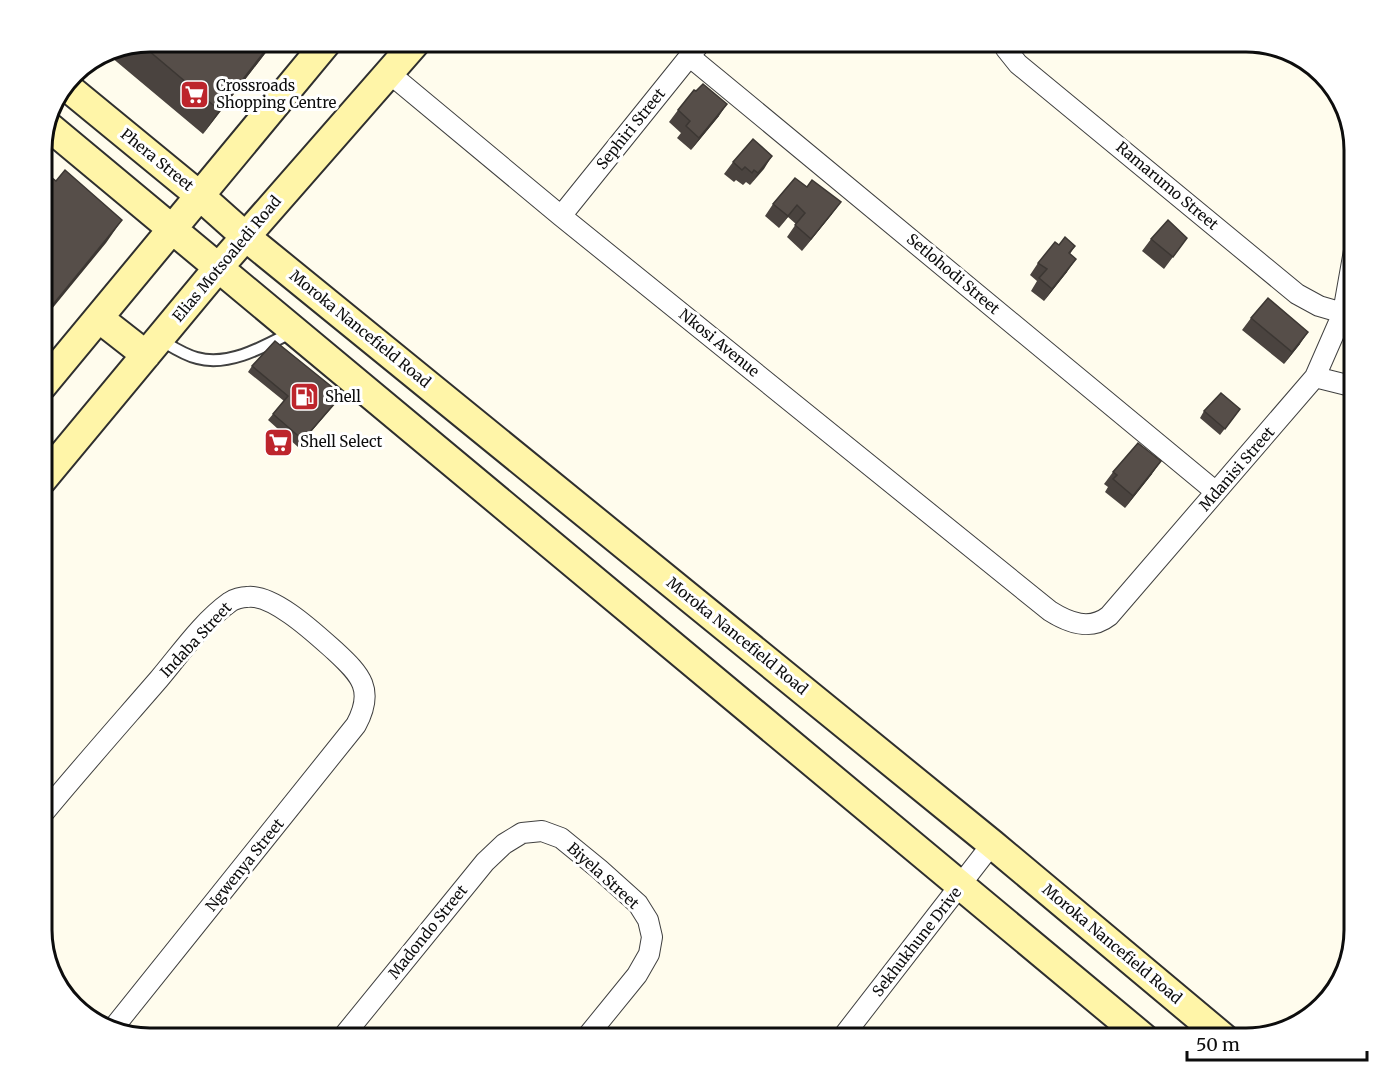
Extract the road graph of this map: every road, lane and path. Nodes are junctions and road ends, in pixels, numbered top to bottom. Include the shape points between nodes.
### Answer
1 (319, 52) edge
2 (407, 52) edge
3 (693, 52) edge
4 (699, 52) edge
5 (1008, 52) edge
6 (389, 73) junction
7 (73, 91) edge
8 (55, 132) edge
9 (200, 196) junction
10 (561, 216) junction
11 (171, 230) junction
12 (246, 237) junction
13 (218, 268) junction
14 (1344, 307) edge
15 (1343, 313) junction
16 (100, 319) junction
17 (294, 331) junction
18 (152, 347) junction
19 (399, 362) junction
20 (53, 373) edge
21 (1316, 377) junction
22 (1344, 384) edge
23 (371, 396) junction
24 (53, 467) edge
25 (1216, 492) junction
26 (1050, 611) joint
27 (365, 697) joint
28 (53, 801) edge
29 (522, 834) joint
30 (992, 844) junction
31 (960, 886) junction
32 (118, 1022) edge
33 (350, 1028) edge
34 (594, 1028) edge
35 (850, 1028) edge
36 (1132, 1028) edge
37 (1212, 1028) edge

1 - 9 main road
2 - 6 main road, Elias Motsoaledi Road
3 - 10 street, Sephiri Street
4 - 25 street, Setlohodi Street
5 - 15 street, Ramarumo Street via 1018,64 1297,294
6 - 10 street, Nkosi Avenue
6 - 12 main road, Elias Motsoaledi Road
7 - 9 main road, Phera Street
8 - 11 main road
9 - 11 main road
9 - 12 main road, Phera Street
10 - 26 street, Nkosi Avenue
11 - 13 main road
11 - 16 main road
12 - 13 main road, Elias Motsoaledi Road
12 - 19 main road, Moroka Nancefield Road
13 - 17 main road
13 - 18 main road, Elias Motsoaledi Road
14 - 15 street, Mdanisi Street
15 - 21 street, Mdanisi Street
16 - 18 main road
16 - 20 main road
17 - 18 lane via 260,348 212,360
17 - 23 main road
18 - 24 main road, Elias Motsoaledi Road
19 - 23 main road
19 - 30 main road, Moroka Nancefield Road
21 - 22 street
21 - 25 street, Mdanisi Street
23 - 31 main road
25 - 26 street, Mdanisi Street via 1104,620 1077,624
27 - 28 street, Indaba Street via 363,681 305,624 272,602 250,596 232,601 202,629
27 - 32 street, Ngwenya Street via 364,711 341,745
29 - 33 street, Madondo Street via 485,862
29 - 34 street, Biyela Street via 542,831 561,838 638,904 648,920 652,937 649,954
30 - 31 street, Sekhukhune Drive
30 - 37 main road, Moroka Nancefield Road
31 - 35 street, Sekhukhune Drive
31 - 36 main road

